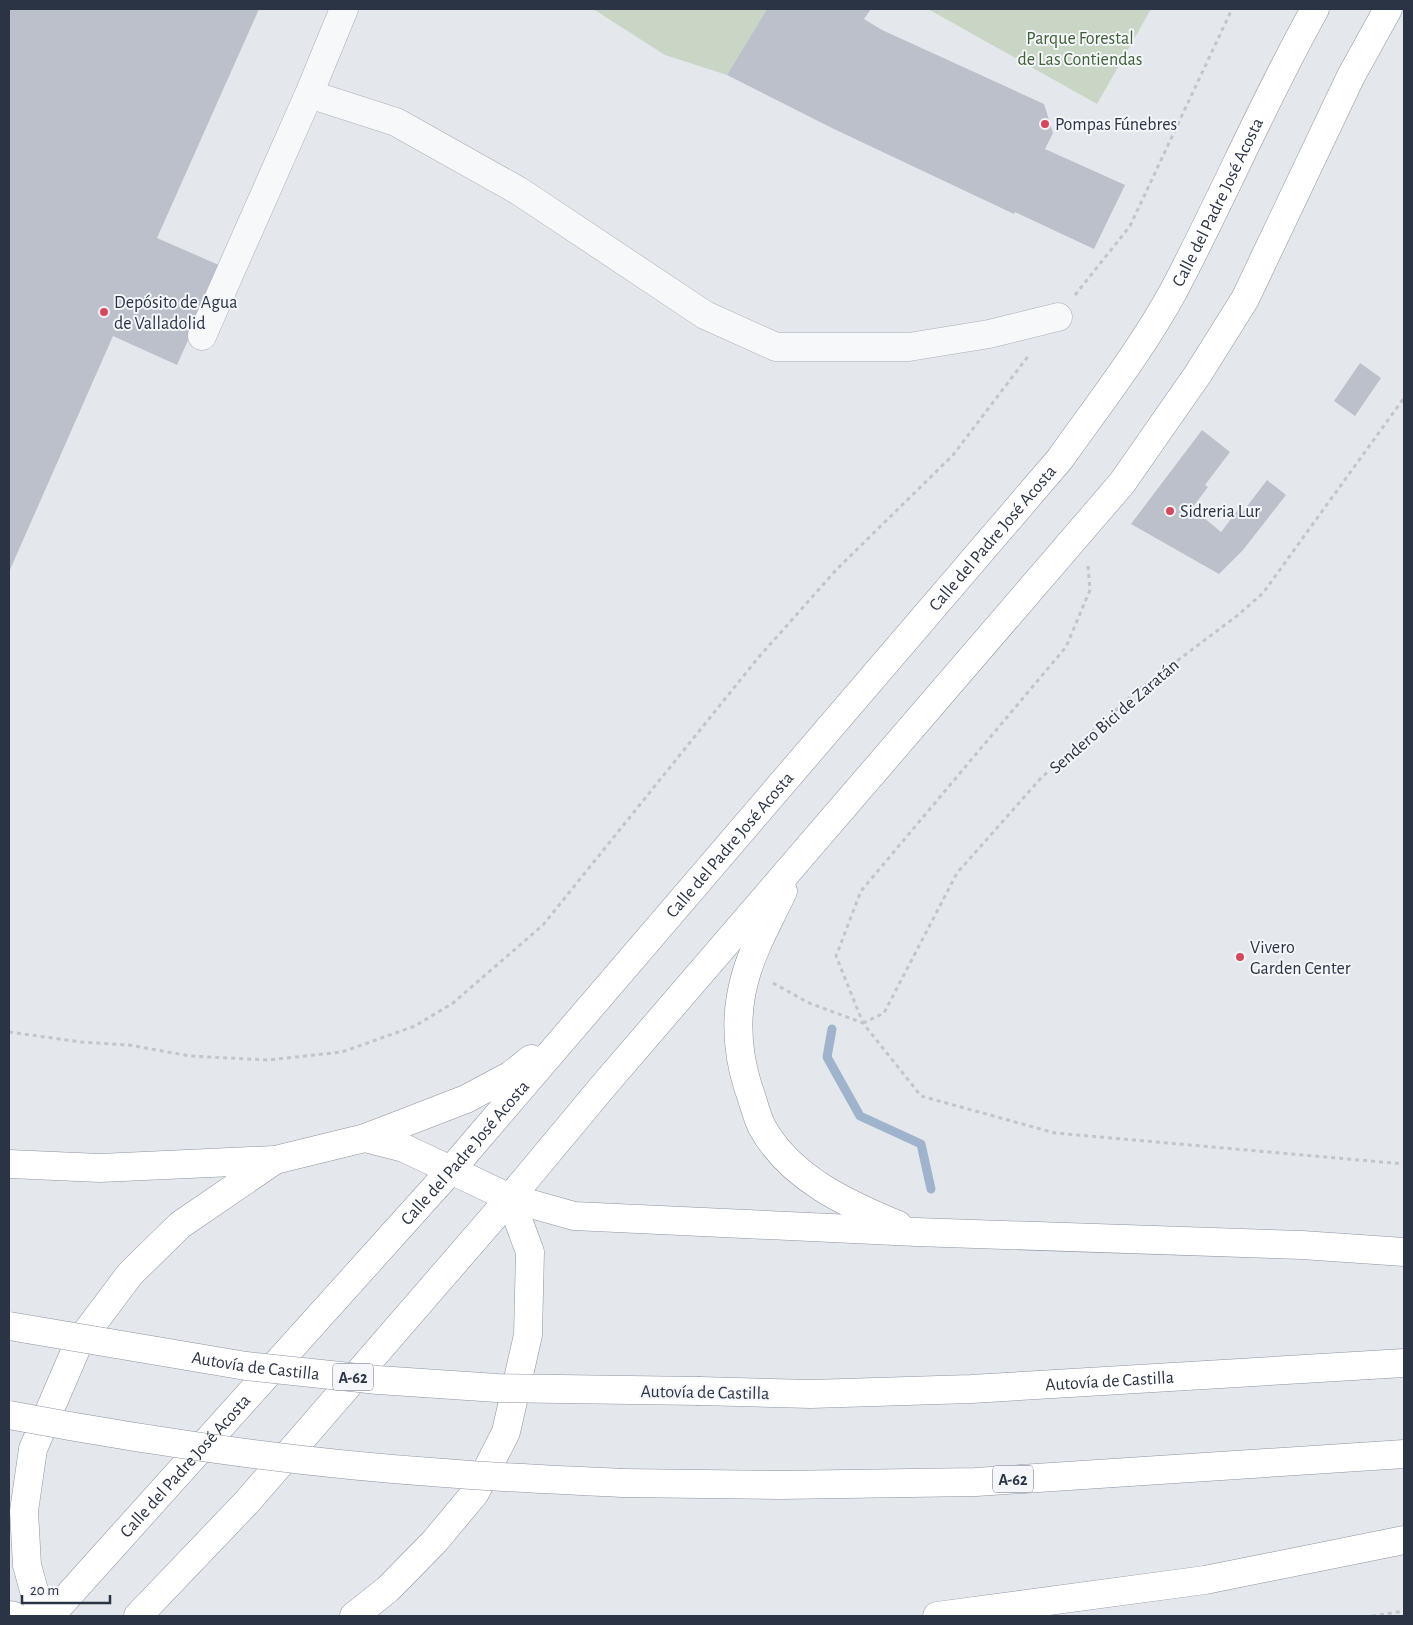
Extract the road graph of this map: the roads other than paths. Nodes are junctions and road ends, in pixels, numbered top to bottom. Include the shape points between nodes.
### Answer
1 (344, 9) edge
2 (1315, 9) edge
3 (1388, 9) edge
4 (1401, 9) edge
5 (1404, 11) edge
6 (310, 94) junction
7 (1058, 317) road end
8 (202, 336) dead end
9 (796, 861) junction
10 (569, 1029) junction
11 (365, 1138) junction
12 (275, 1160) junction
13 (9, 1164) edge
14 (450, 1171) junction
15 (510, 1198) junction
16 (916, 1232) junction
17 (1404, 1252) edge
18 (9, 1326) edge
19 (1404, 1363) edge
20 (9, 1415) edge
21 (1404, 1454) edge
22 (1404, 1540) edge
23 (9, 1615) edge
24 (14, 1616) edge
25 (41, 1616) edge
26 (50, 1616) edge
27 (138, 1616) edge
28 (354, 1616) edge
29 (937, 1616) edge

1 - 6 lane
2 - 10 highway, Calle del Padre José Acosta via 1292,49 1173,291 1136,351 1060,459
3 - 9 highway via 1351,76 1244,300 1198,374 1122,483
4 - 5 lane
6 - 7 lane via 396,122 519,191 705,315 776,347 909,347 989,334
6 - 8 lane
9 - 15 highway
9 - 16 highway via 745,978 738,1023 741,1066 762,1126 779,1152 812,1182 849,1205
10 - 11 highway via 511,1075 466,1099
10 - 14 highway, Calle del Padre José Acosta
11 - 12 highway
11 - 14 highway via 404,1148
12 - 13 highway via 100,1168
12 - 25 highway via 180,1225 130,1274 79,1342 33,1449 24,1511 27,1565
14 - 15 highway
14 - 26 highway, Calle del Padre José Acosta
15 - 16 highway via 584,1217
15 - 27 highway via 247,1502
15 - 28 highway via 530,1252 528,1335 506,1432 475,1493 388,1589
16 - 17 highway via 1302,1245
18 - 19 highway, Autovía de Castilla / A-62, bridge via 246,1366 497,1388 811,1394 971,1390
20 - 21 highway, A-62, bridge via 178,1444 321,1461 443,1473 622,1483 976,1482
22 - 29 highway via 1205,1580
23 - 24 highway

